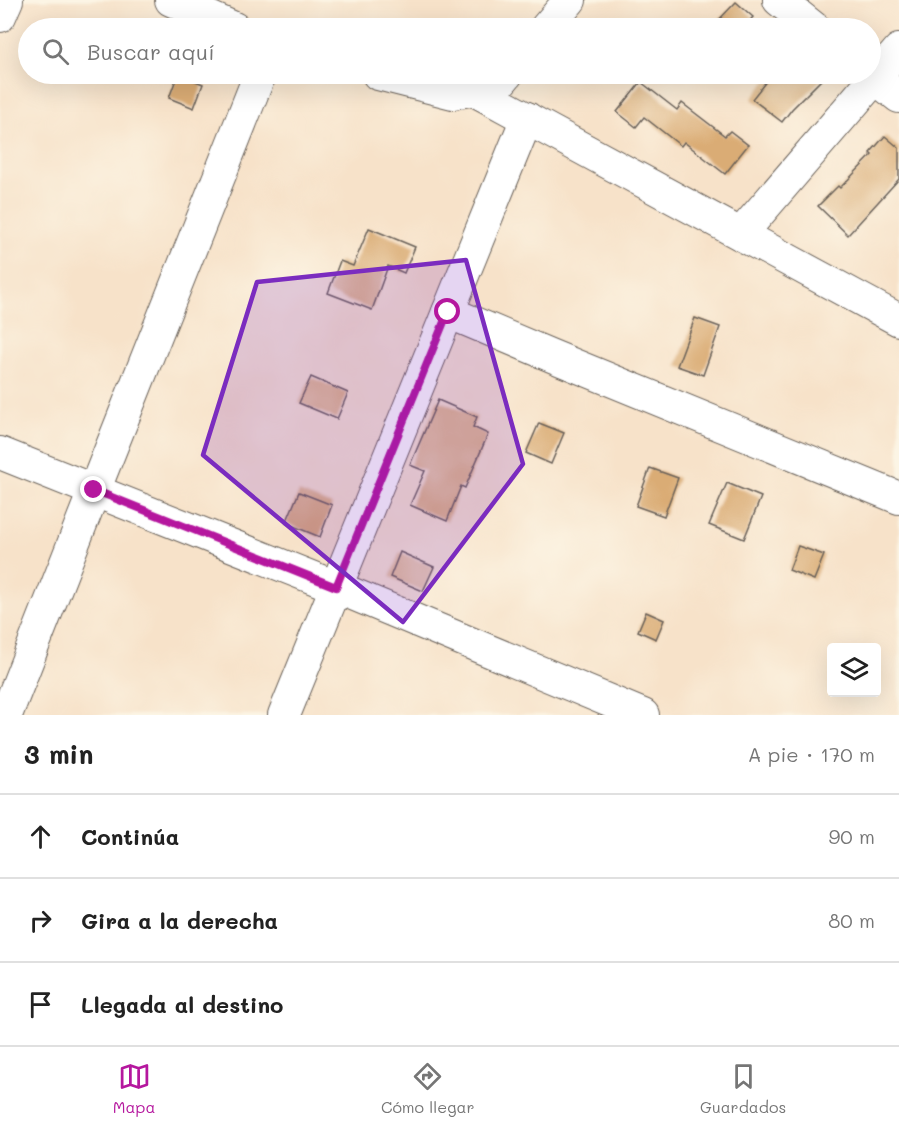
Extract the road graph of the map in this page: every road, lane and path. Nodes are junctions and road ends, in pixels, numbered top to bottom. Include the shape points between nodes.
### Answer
1 (6, 0) edge
2 (171, 0) edge
3 (570, 0) edge
4 (778, 0) edge
5 (0, 16) edge
6 (212, 18) edge
7 (555, 18) edge
8 (801, 18) edge
9 (899, 50) edge
10 (881, 67) edge
11 (881, 83) edge
12 (256, 84) edge
13 (417, 84) edge
14 (865, 84) edge
15 (492, 88) edge
16 (899, 97) edge
17 (527, 118) junction
18 (741, 234) junction
19 (448, 312) junction
20 (899, 320) edge
21 (0, 453) edge
22 (94, 490) junction
23 (899, 498) edge
24 (336, 587) junction
25 (6, 715) edge
26 (284, 715) edge
27 (643, 715) edge

1 - 5 street
2 - 6 street
3 - 7 street
4 - 8 street
9 - 10 street
11 - 16 street
12 - 22 street
13 - 15 street via 453,93
14 - 18 street
15 - 17 street
17 - 18 street
17 - 19 street
18 - 20 street
19 - 23 street
19 - 24 street
21 - 22 street
22 - 24 street
22 - 25 street
24 - 26 street
24 - 27 street

